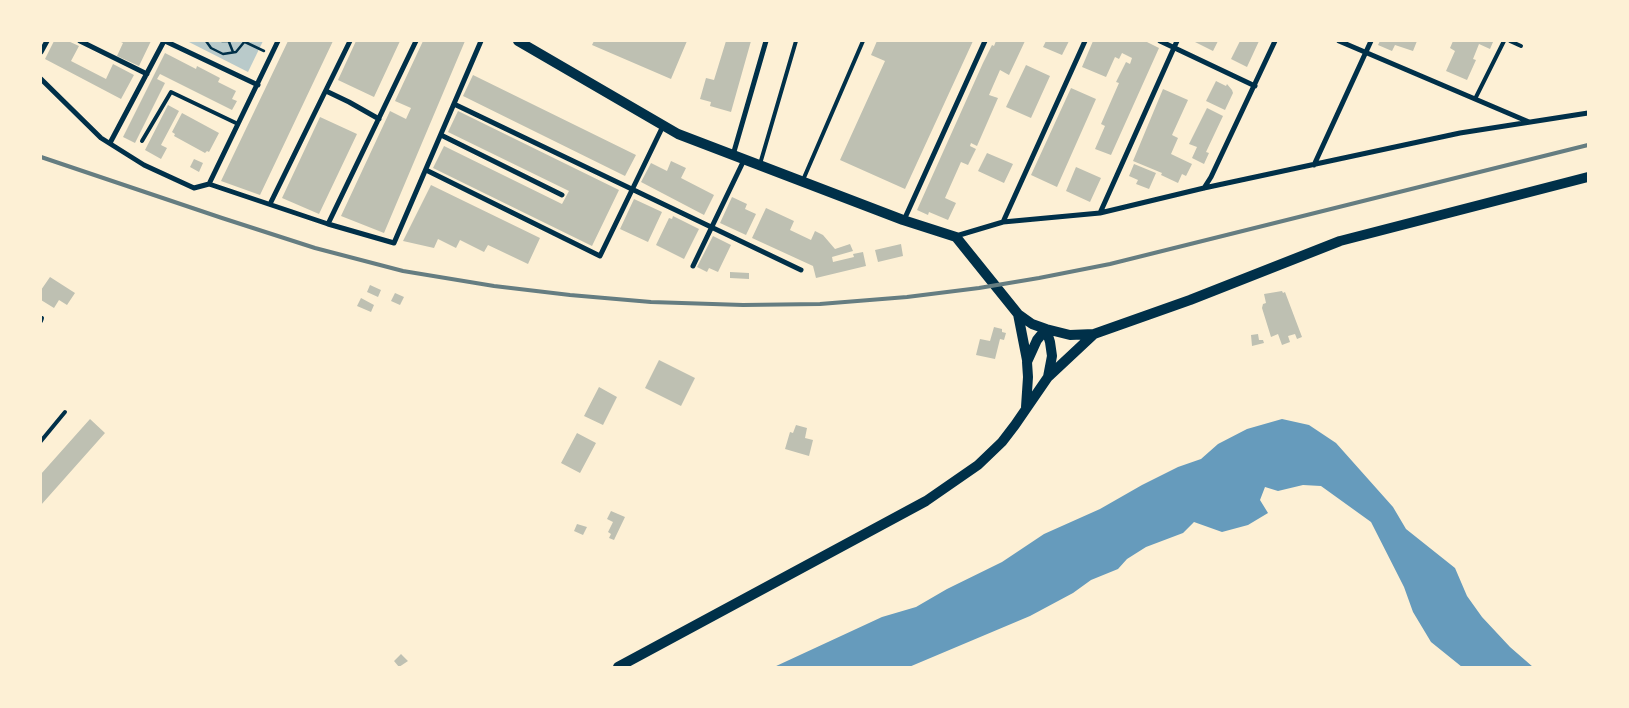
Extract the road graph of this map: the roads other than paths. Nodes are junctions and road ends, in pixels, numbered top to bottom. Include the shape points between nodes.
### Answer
1 (47, 41) edge
2 (80, 41) edge
3 (164, 41) edge
4 (278, 41) edge
5 (350, 41) edge
6 (416, 41) edge
7 (481, 41) edge
8 (518, 41) edge
9 (766, 41) edge
10 (796, 41) edge
11 (863, 41) edge
12 (985, 41) edge
13 (1084, 41) edge
14 (1160, 41) edge
15 (1177, 41) edge
16 (1275, 41) edge
17 (1339, 41) edge
18 (1371, 41) edge
19 (1504, 41) edge
20 (1510, 41) edge
21 (1521, 46) dead end
22 (1174, 48) junction
23 (41, 52) edge
24 (1366, 52) junction
25 (147, 74) junction
26 (41, 79) edge
27 (258, 85) junction
28 (1255, 86) junction
29 (326, 91) junction
30 (1475, 99) junction
31 (454, 104) junction
32 (1588, 113) edge
33 (379, 119) junction
34 (1530, 122) junction
35 (238, 124) junction
36 (663, 126) junction
37 (441, 135) junction
38 (142, 141) dead end
39 (110, 143) junction
40 (733, 155) junction
41 (744, 160) junction
42 (760, 165) junction
43 (1314, 165) junction
44 (426, 170) junction
45 (1588, 177) edge
46 (802, 182) junction
47 (209, 184) junction
48 (1204, 188) junction
49 (632, 190) junction
50 (562, 196) dead end
51 (270, 204) junction
52 (1100, 213) junction
53 (903, 220) junction
54 (1003, 222) junction
55 (328, 224) junction
56 (711, 228) junction
57 (956, 237) junction
58 (693, 266) dead end
59 (801, 270) dead end
60 (1015, 311) junction
61 (1046, 329) junction
62 (1094, 334) junction
63 (1027, 362) junction
64 (1048, 377) junction
65 (1026, 408) junction
66 (65, 412) dead end
67 (41, 441) edge
68 (618, 667) edge

1 - 23 street
2 - 25 street
3 - 25 street
3 - 27 street
4 - 27 street
5 - 29 street
6 - 33 street
7 - 31 street
8 - 36 main road
9 - 40 street
10 - 42 lane
11 - 46 lane
12 - 53 street
13 - 54 street
14 - 22 street
15 - 22 street
16 - 28 street
17 - 24 street
18 - 24 street
19 - 30 lane
20 - 21 lane
22 - 28 street
22 - 52 street
24 - 30 street
24 - 43 street
25 - 39 street
26 - 39 street
27 - 35 street
28 - 48 street
29 - 33 street
29 - 51 street
30 - 34 street
31 - 37 street
31 - 49 street
32 - 34 street
33 - 55 street
34 - 43 street via 1460,133
35 - 38 lane via 172,92
35 - 47 street
36 - 40 main road
36 - 49 street
37 - 44 street
37 - 50 street
39 - 47 street via 144,165 194,188
40 - 41 main road
41 - 42 main road
41 - 56 street
42 - 46 main road
43 - 48 street
44 - 49 street via 600,256
44 - 55 street via 394,243
45 - 62 main road via 1340,241
46 - 53 main road
47 - 51 street
48 - 52 street
49 - 56 street
51 - 55 street
52 - 54 street
53 - 57 main road
54 - 57 street
56 - 58 street
56 - 59 street
57 - 60 main road
60 - 61 main road via 1032,324
60 - 63 main road
61 - 62 main road via 1070,335
61 - 63 main road
61 - 64 main road via 1052,356
62 - 64 main road
63 - 65 main road
64 - 65 main road
65 - 68 main road via 1002,442 978,465 926,501
66 - 67 lane

